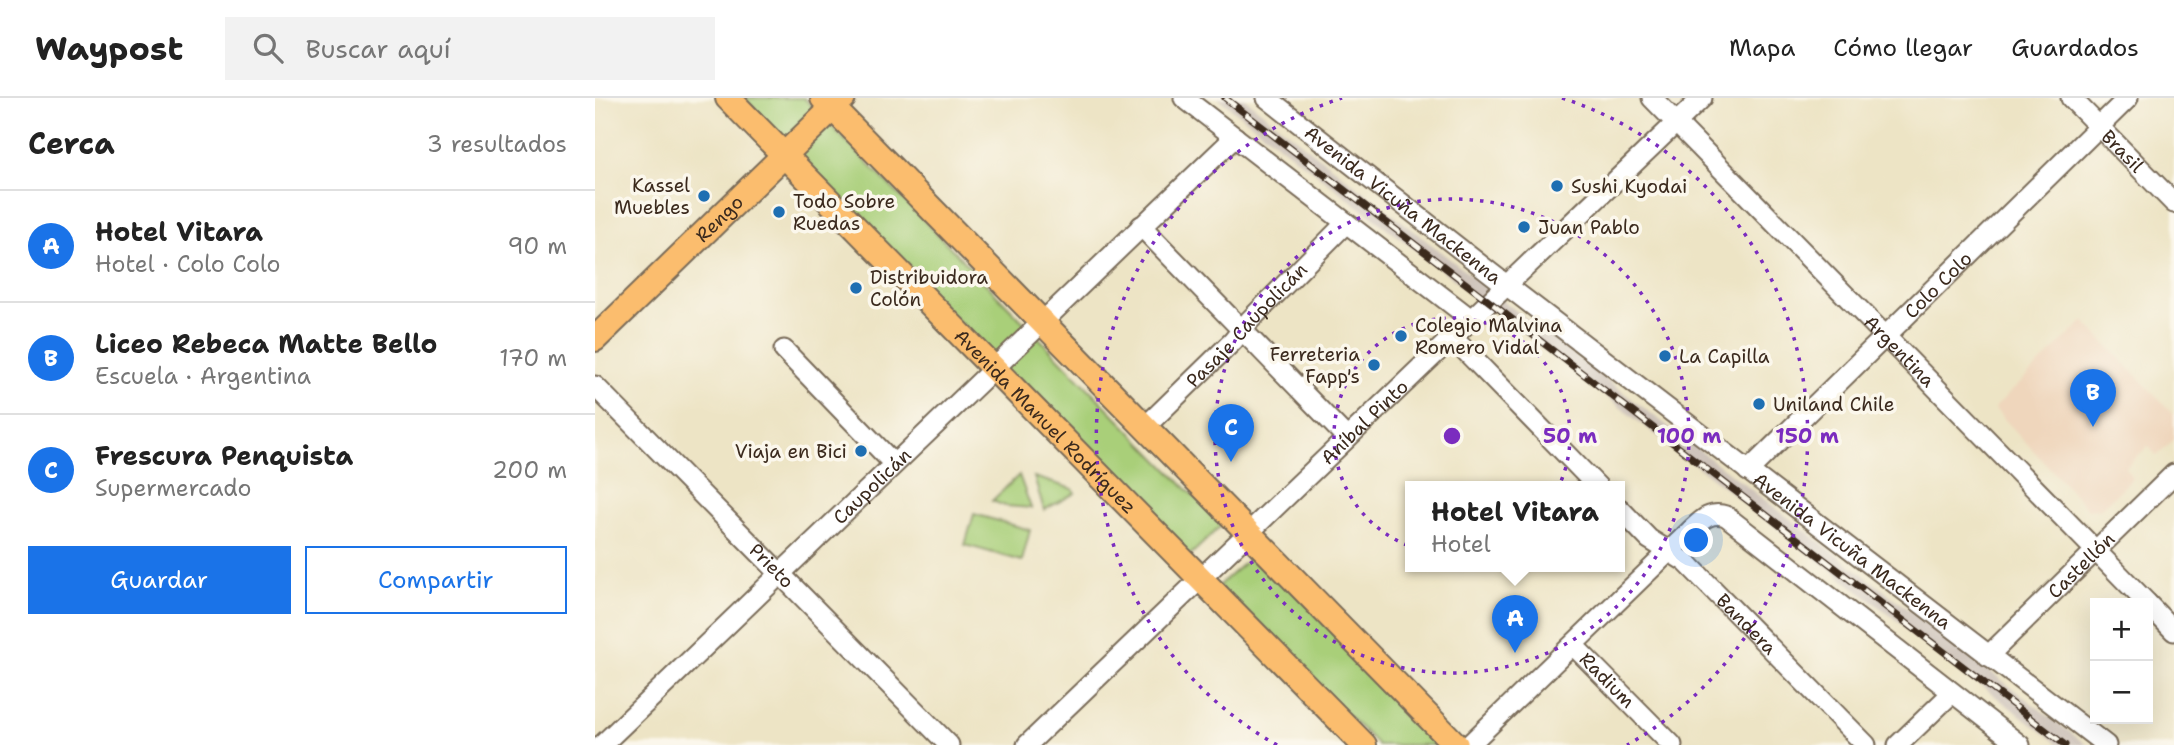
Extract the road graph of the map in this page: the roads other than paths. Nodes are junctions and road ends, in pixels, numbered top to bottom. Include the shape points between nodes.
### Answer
1 (728, 98) edge
2 (1184, 98) edge
3 (1652, 98) edge
4 (1702, 98) edge
5 (2071, 98) edge
6 (2128, 98) edge
7 (1271, 99) edge
8 (833, 102) edge
9 (1677, 123) junction
10 (2099, 127) junction
11 (1235, 137) junction
12 (785, 155) junction
13 (2174, 203) edge
14 (1346, 223) junction
15 (1141, 226) junction
16 (1506, 285) junction
17 (1471, 319) junction
18 (1043, 321) junction
19 (1242, 330) junction
20 (1452, 337) junction
21 (1884, 337) junction
22 (595, 339) edge
23 (784, 350) dead end
24 (994, 368) junction
25 (595, 386) edge
26 (1145, 427) junction
27 (1347, 438) junction
28 (894, 464) junction
29 (1748, 471) junction
30 (2174, 474) edge
31 (1592, 481) edge
32 (1625, 514) edge
33 (1248, 532) junction
34 (1669, 551) junction
35 (2095, 551) junction
36 (780, 574) junction
37 (1200, 578) junction
38 (2141, 598) edge
39 (2153, 610) edge
40 (2174, 631) edge
41 (1573, 645) junction
42 (1987, 656) junction
43 (1952, 692) junction
44 (602, 745) edge
45 (949, 745) edge
46 (1027, 745) edge
47 (1364, 745) edge
48 (1456, 745) edge
49 (1469, 745) edge
50 (1672, 745) edge
51 (1866, 745) edge
52 (1898, 745) edge
53 (2020, 745) edge
54 (2106, 745) edge

1 - 12 main road, Avenida Manuel Rodríguez
2 - 11 street
3 - 9 street, Argentina
4 - 9 street, Aníbal Pinto
5 - 10 street, Brasil
6 - 10 street, Colo Colo
7 - 16 street, Avenida Vicuña Mackenna
8 - 12 main road, Rengo
8 - 18 main road
9 - 16 street, Aníbal Pinto
9 - 21 street, Argentina
10 - 13 street, Brasil
10 - 21 street, Colo Colo
11 - 14 street
11 - 15 street, Caupolicán
12 - 22 main road, Rengo
12 - 24 main road, Avenida Manuel Rodríguez
14 - 17 street
14 - 19 street, Pasaje Caupolicán
15 - 18 street, Caupolicán
15 - 19 street
16 - 17 street, Aníbal Pinto
16 - 29 street, Avenida Vicuña Mackenna
17 - 20 street, Aníbal Pinto
18 - 24 street, Caupolicán
18 - 26 main road
19 - 26 street, Pasaje Caupolicán
19 - 27 street
20 - 27 street, Aníbal Pinto
20 - 31 street
21 - 29 street, Colo Colo
21 - 35 street, Argentina
23 - 28 street
24 - 28 street, Caupolicán
24 - 37 main road, Avenida Manuel Rodríguez
25 - 36 street, Prieto
26 - 33 main road
27 - 33 street, Aníbal Pinto
28 - 36 street, Caupolicán
29 - 42 street, Avenida Vicuña Mackenna
30 - 35 street, Castellón
32 - 34 street, Bandera
33 - 37 street, Aníbal Pinto
33 - 48 main road
34 - 41 street
34 - 43 street via 1707,516 1726,516
34 - 51 street, Bandera via 1686,562
35 - 38 street, Argentina
35 - 42 street, Castellón
36 - 44 street, Caupolicán
36 - 45 street, Prieto
37 - 46 street, Aníbal Pinto
37 - 47 main road, Avenida Manuel Rodríguez
39 - 40 street, Argentina
41 - 49 street
41 - 50 street, Radium
42 - 54 street, Avenida Vicuña Mackenna
43 - 52 street
43 - 53 street

